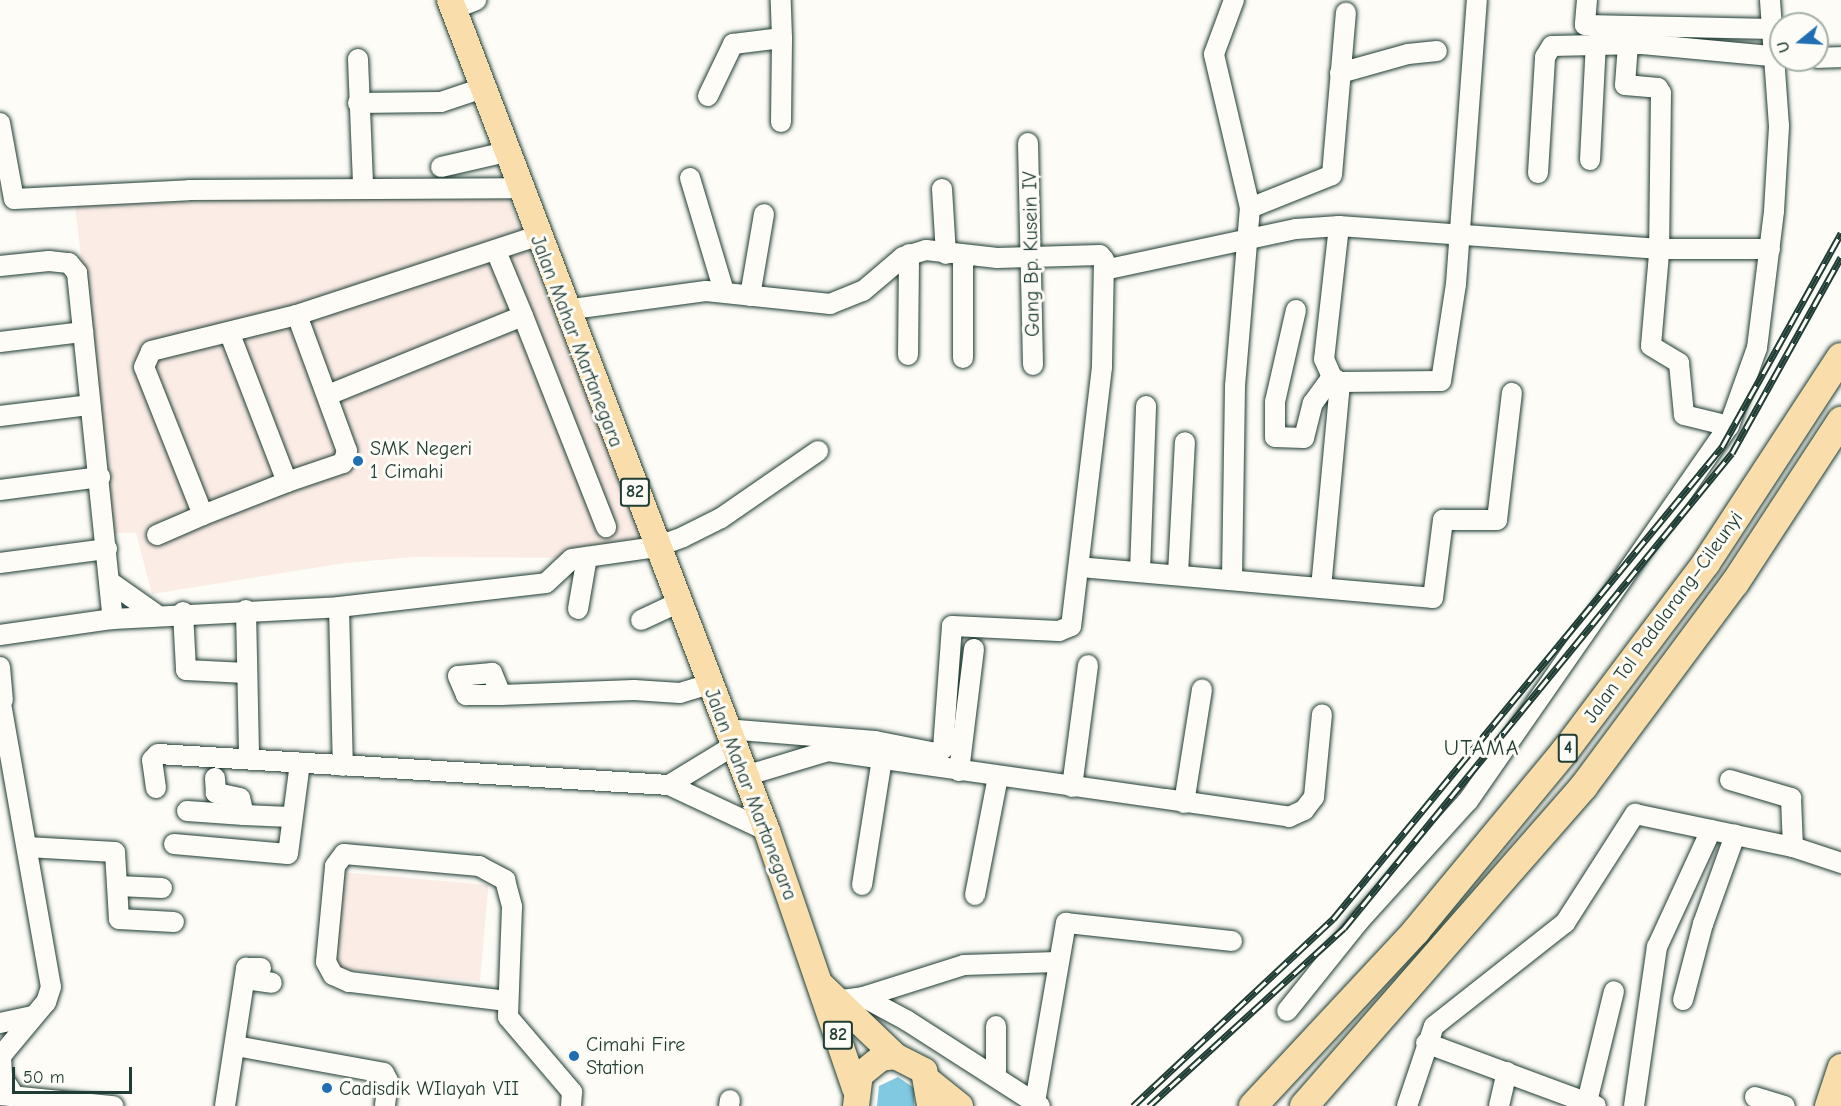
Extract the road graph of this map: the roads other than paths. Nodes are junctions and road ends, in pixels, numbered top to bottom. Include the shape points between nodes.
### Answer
1 (781, 0) edge
2 (1234, 0) edge
3 (1477, 0) edge
4 (1587, 0) edge
5 (460, 3) edge
6 (1346, 13) dead end
7 (1769, 29) edge
8 (782, 38) junction
9 (1637, 38) junction
10 (1596, 43) junction
11 (1437, 51) dead end
12 (1769, 56) edge
13 (358, 59) dead end
14 (1778, 72) edge
15 (1340, 74) junction
16 (483, 88) junction
17 (708, 96) dead end
18 (358, 103) junction
19 (781, 122) dead end
20 (0, 123) edge
21 (1028, 143) dead end
22 (506, 152) junction
23 (1590, 160) dead end
24 (4, 167) edge
25 (441, 167) dead end
26 (1538, 173) dead end
27 (690, 178) dead end
28 (363, 186) junction
29 (519, 188) junction
30 (942, 189) dead end
31 (1250, 208) junction
32 (764, 214) dead end
33 (1339, 226) junction
34 (1460, 233) junction
35 (537, 236) junction
36 (1249, 241) junction
37 (1660, 249) junction
38 (1770, 249) junction
39 (496, 251) junction
40 (909, 254) junction
41 (954, 256) junction
42 (1031, 259) junction
43 (0, 266) edge
44 (1104, 270) junction
45 (723, 291) junction
46 (750, 296) junction
47 (565, 310) junction
48 (1296, 310) dead end
49 (297, 315) junction
50 (523, 316) junction
51 (83, 332) junction
52 (230, 334) junction
53 (0, 342) edge
54 (908, 356) dead end
55 (1841, 357) edge
56 (963, 358) dead end
57 (1033, 365) dead end
58 (1336, 379) junction
59 (1512, 393) dead end
60 (328, 395) junction
61 (90, 405) junction
62 (1146, 406) dead end
63 (0, 416) edge
64 (1841, 421) edge
65 (1729, 426) junction
66 (1185, 442) dead end
67 (818, 451) dead end
68 (100, 477) junction
69 (287, 482) junction
70 (0, 489) edge
71 (203, 515) junction
72 (606, 527) dead end
73 (157, 535) dead end
74 (656, 547) junction
75 (107, 549) junction
76 (587, 557) junction
77 (0, 563) edge
78 (1079, 567) junction
79 (1140, 571) junction
80 (1178, 574) junction
81 (1232, 578) junction
82 (110, 582) junction
83 (1321, 588) junction
84 (677, 603) junction
85 (339, 607) junction
86 (578, 609) dead end
87 (246, 610) junction
88 (183, 612) junction
89 (157, 615) junction
90 (113, 619) junction
91 (641, 620) dead end
92 (0, 634) edge
93 (974, 649) dead end
94 (1088, 665) dead end
95 (0, 667) edge
96 (246, 673) junction
97 (710, 684) junction
98 (1202, 689) dead end
99 (501, 695) dead end
100 (1, 699) edge
101 (1322, 714) dead end
102 (730, 738) junction
103 (249, 757) junction
104 (882, 759) junction
105 (300, 763) junction
106 (343, 766) junction
107 (959, 771) junction
108 (745, 776) junction
109 (998, 777) junction
110 (215, 778) dead end
111 (1730, 780) dead end
112 (669, 784) junction
113 (1072, 787) junction
114 (156, 788) dead end
115 (1184, 803) junction
116 (187, 811) dead end
117 (244, 815) junction
118 (290, 817) junction
119 (1711, 830) junction
120 (767, 831) junction
121 (1735, 835) junction
122 (174, 844) dead end
123 (27, 847) junction
124 (1793, 847) junction
125 (1841, 863) edge
126 (118, 885) junction
127 (862, 885) dead end
128 (162, 888) dead end
129 (975, 895) dead end
130 (174, 922) dead end
131 (1232, 941) dead end
132 (1057, 962) junction
133 (259, 977) dead end
134 (820, 984) junction
135 (1614, 991) dead end
136 (852, 999) junction
137 (1683, 1000) dead end
138 (507, 1001) junction
139 (1287, 1011) dead end
140 (32, 1016) junction
141 (0, 1023) edge
142 (996, 1026) dead end
143 (1426, 1043) junction
144 (236, 1046) junction
145 (0, 1056) edge
146 (895, 1056) junction
147 (1841, 1067) edge
148 (1507, 1072) junction
149 (996, 1074) junction
150 (929, 1081) junction
151 (9, 1097) edge
152 (855, 1097) edge
153 (1755, 1097) dead end
154 (1037, 1104) edge
155 (1590, 1105) edge
156 (113, 1106) edge
157 (225, 1106) edge
158 (385, 1106) edge
159 (571, 1106) edge
160 (930, 1106) edge
161 (960, 1106) edge
162 (1253, 1106) edge
163 (1304, 1106) edge
164 (1407, 1106) edge
165 (1499, 1106) edge
166 (1634, 1106) edge
167 (1785, 1106) edge
168 (1828, 1106) edge

1 - 8 street
2 - 31 street via 1214,54
3 - 34 street
4 - 9 street via 1585,25
5 - 16 main road, Jalan Mahar Martanegara / 82
6 - 15 street
7 - 9 street
8 - 17 street via 733,44
8 - 19 street
9 - 10 street
9 - 12 street
9 - 37 street via 1625,84 1657,88 1661,93
10 - 23 street
10 - 26 street via 1552,46 1546,53
11 - 15 street via 1408,54
13 - 18 street
14 - 38 street via 1779,156
15 - 31 street via 1332,175
16 - 18 street via 441,102
16 - 22 main road, Jalan Mahar Martanegara / 82
18 - 28 street
20 - 24 street
21 - 42 street, Gang Bp. Kusein IV
22 - 25 street
22 - 29 main road, Jalan Mahar Martanegara / 82
24 - 28 street via 14,200
27 - 45 street
28 - 29 street
29 - 35 main road, Jalan Mahar Martanegara / 82
30 - 41 street
31 - 36 street
32 - 46 street
33 - 34 street
33 - 36 street
33 - 58 street via 1324,359
34 - 37 street
34 - 58 street via 1443,379
35 - 39 street
35 - 47 main road, Jalan Mahar Martanegara / 82
36 - 44 street
36 - 81 street via 1235,386
37 - 38 street
37 - 65 street via 1651,346 1679,363 1684,415
38 - 65 street via 1757,348
39 - 49 street
39 - 50 street
40 - 41 street
40 - 46 street via 863,291 840,302 810,304
40 - 54 street
41 - 42 street
41 - 56 street
42 - 44 street via 1100,255
42 - 57 street, Gang Bp. Kusein IV
43 - 51 street via 49,261 74,267
44 - 78 street via 1102,367
45 - 46 street
45 - 47 street
47 - 74 main road, Jalan Mahar Martanegara / 82
48 - 58 street via 1275,402 1275,437 1304,438 1313,403
49 - 52 street
49 - 60 street
50 - 60 street
50 - 72 street
51 - 53 street
51 - 61 street
52 - 69 street
52 - 71 street via 151,351 144,367
55 - 162 highway, Jalan Tol Padalarang–Cileunyi / 4 via 1706,562 1565,751 1416,931
58 - 83 street
59 - 83 street via 1497,520 1443,520 1435,597
60 - 69 street via 347,458
61 - 63 street
61 - 68 street
62 - 79 street
64 - 163 highway, Jalan Tol Padalarang–Cileunyi / 4 via 1735,583 1584,786
65 - 139 street via 1468,801 1359,921
66 - 80 street
67 - 74 street via 721,518
68 - 70 street
68 - 75 street
69 - 71 street
71 - 73 street
74 - 76 street
74 - 84 main road, Jalan Mahar Martanegara / 82
75 - 77 street
75 - 82 street
76 - 85 street via 572,559 546,583
76 - 86 street
78 - 79 street
78 - 102 street via 1069,628 952,626 940,751
79 - 80 street
80 - 81 street
81 - 83 street
82 - 89 street
82 - 90 street
84 - 91 street
84 - 97 main road, Jalan Mahar Martanegara / 82
85 - 87 street
85 - 106 street
87 - 88 street
87 - 96 street
88 - 89 street
88 - 96 street via 186,670
89 - 90 street
90 - 92 street
93 - 107 street
94 - 113 street
95 - 100 street
96 - 103 street
97 - 99 street via 680,693
97 - 102 main road, Jalan Mahar Martanegara / 82
98 - 115 street
100 - 123 street
101 - 115 street via 1314,797 1297,815 1274,818
102 - 108 main road, Jalan Mahar Martanegara / 82
102 - 112 street
103 - 105 street
103 - 114 street via 158,754 152,760
104 - 107 street
104 - 108 street via 818,752
104 - 127 street
105 - 106 street
105 - 118 street
106 - 112 street
107 - 109 street
108 - 120 main road, Jalan Mahar Martanegara / 82
109 - 113 street
109 - 129 street
110 - 117 street via 216,793 240,798
111 - 124 street via 1791,798
112 - 120 street
113 - 115 street
116 - 117 street
117 - 118 street
118 - 122 street via 288,854
119 - 121 street
119 - 143 street via 1645,813 1631,816 1597,880 1565,922 1513,969 1442,1019
119 - 166 street via 1658,947
120 - 134 main road, Jalan Mahar Martanegara / 82
121 - 124 street
121 - 137 street via 1702,924
123 - 126 street via 108,848 118,861
123 - 140 street via 51,987
124 - 125 street
126 - 128 street
126 - 130 street via 119,919
131 - 132 street via 1071,922 1064,926
132 - 136 street via 964,965
132 - 154 street
133 - 144 street
134 - 136 main road, 82
134 - 152 main road, Jalan Mahar Martanegara / 82
135 - 155 street
136 - 146 main road, 82
136 - 149 street
138 - 138 street via 512,907 505,880 479,866 360,851 344,854 335,866 328,941 327,962 333,975 349,982
138 - 159 street via 508,1017 572,1092
140 - 141 street
140 - 145 street
142 - 149 street
143 - 148 street
143 - 164 street
144 - 157 street
144 - 158 street via 384,1073 388,1081
145 - 151 street
146 - 150 main road via 915,1063
146 - 152 main road via 869,1065
147 - 168 main road
148 - 155 street
148 - 165 street
149 - 154 street
150 - 160 main road
150 - 161 main road
151 - 156 street
153 - 167 street

